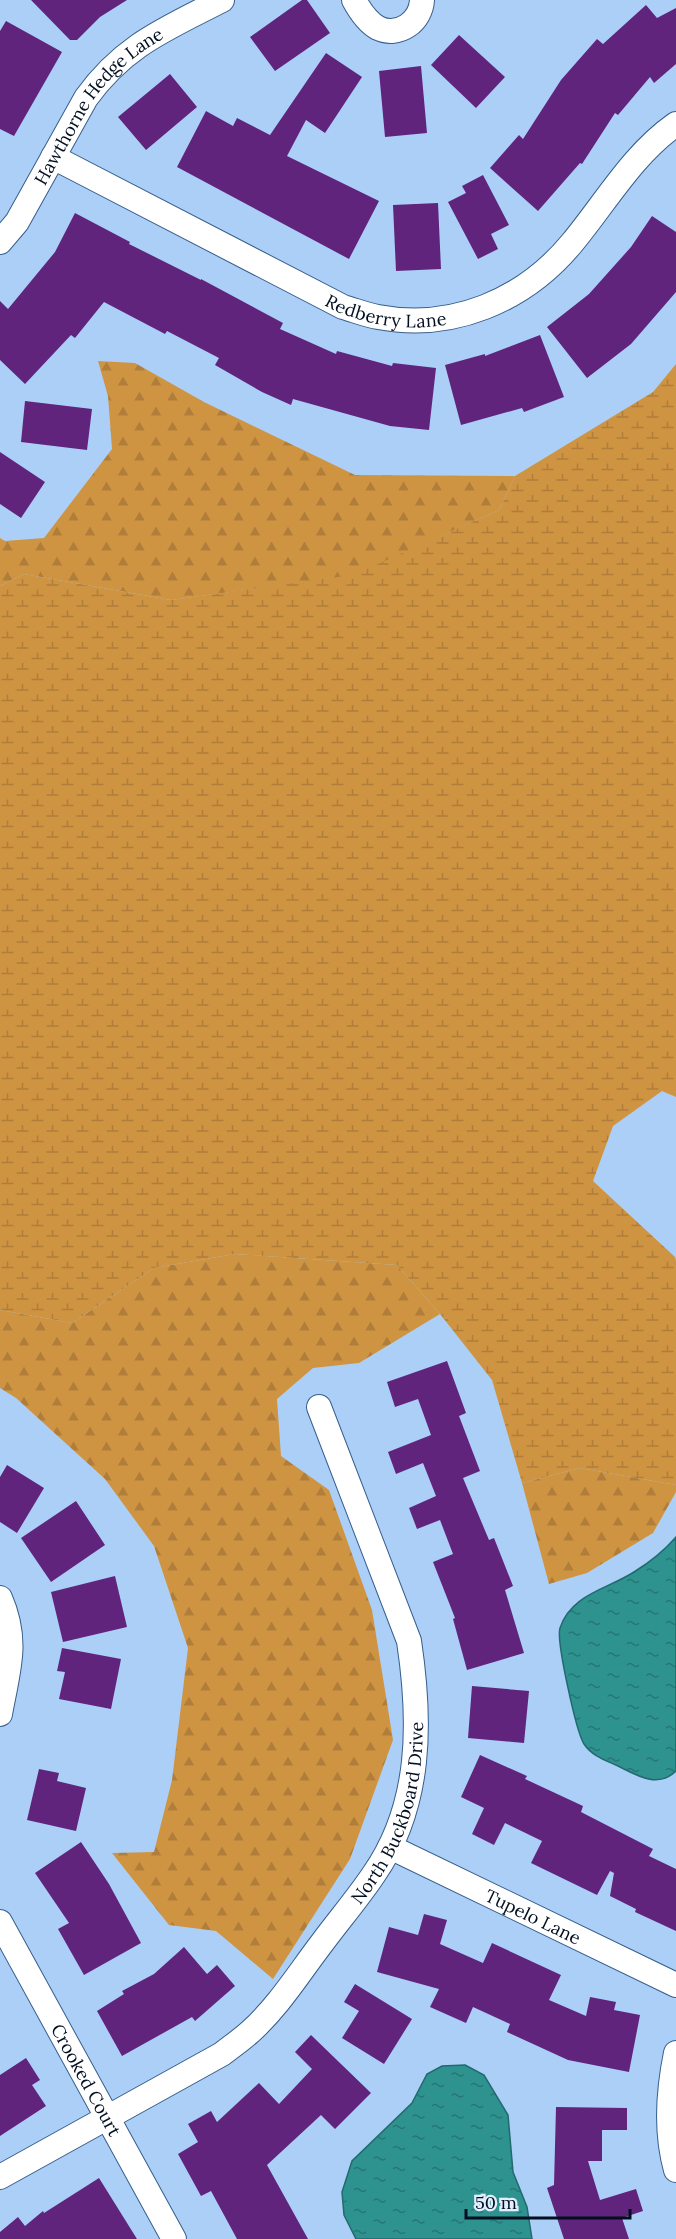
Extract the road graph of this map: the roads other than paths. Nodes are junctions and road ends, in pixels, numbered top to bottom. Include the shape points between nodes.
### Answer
1 (222, 0) edge
2 (354, 0) edge
3 (422, 0) edge
4 (676, 124) edge
5 (53, 157) junction
6 (0, 242) edge
7 (319, 1407) dead end
8 (0, 1598) edge
9 (0, 1714) edge
10 (390, 1847) junction
11 (0, 1922) edge
12 (676, 1985) edge
13 (676, 2053) edge
14 (108, 2118) junction
15 (676, 2170) edge
16 (0, 2177) edge
17 (174, 2239) edge

1 - 5 street, Hawthorne Hedge Lane via 142,42 118,60 86,98
2 - 3 street via 369,22 388,31 399,30 414,20
4 - 5 street, Redberry Lane via 638,157 570,245 527,285 480,310 446,319 411,321 376,317 343,307
5 - 6 street, Hawthorne Hedge Lane via 17,222
7 - 10 street, North Buckboard Drive via 406,1629 410,1650 417,1715 416,1752 405,1808
8 - 9 street via 8,1616 12,1652
10 - 12 street, Tupelo Lane
10 - 14 street, North Buckboard Drive via 375,1873 272,2010 251,2031 222,2054
11 - 14 street, Crooked Court
13 - 15 street via 668,2117
14 - 16 street, North Buckboard Drive
14 - 17 street, Crooked Court

